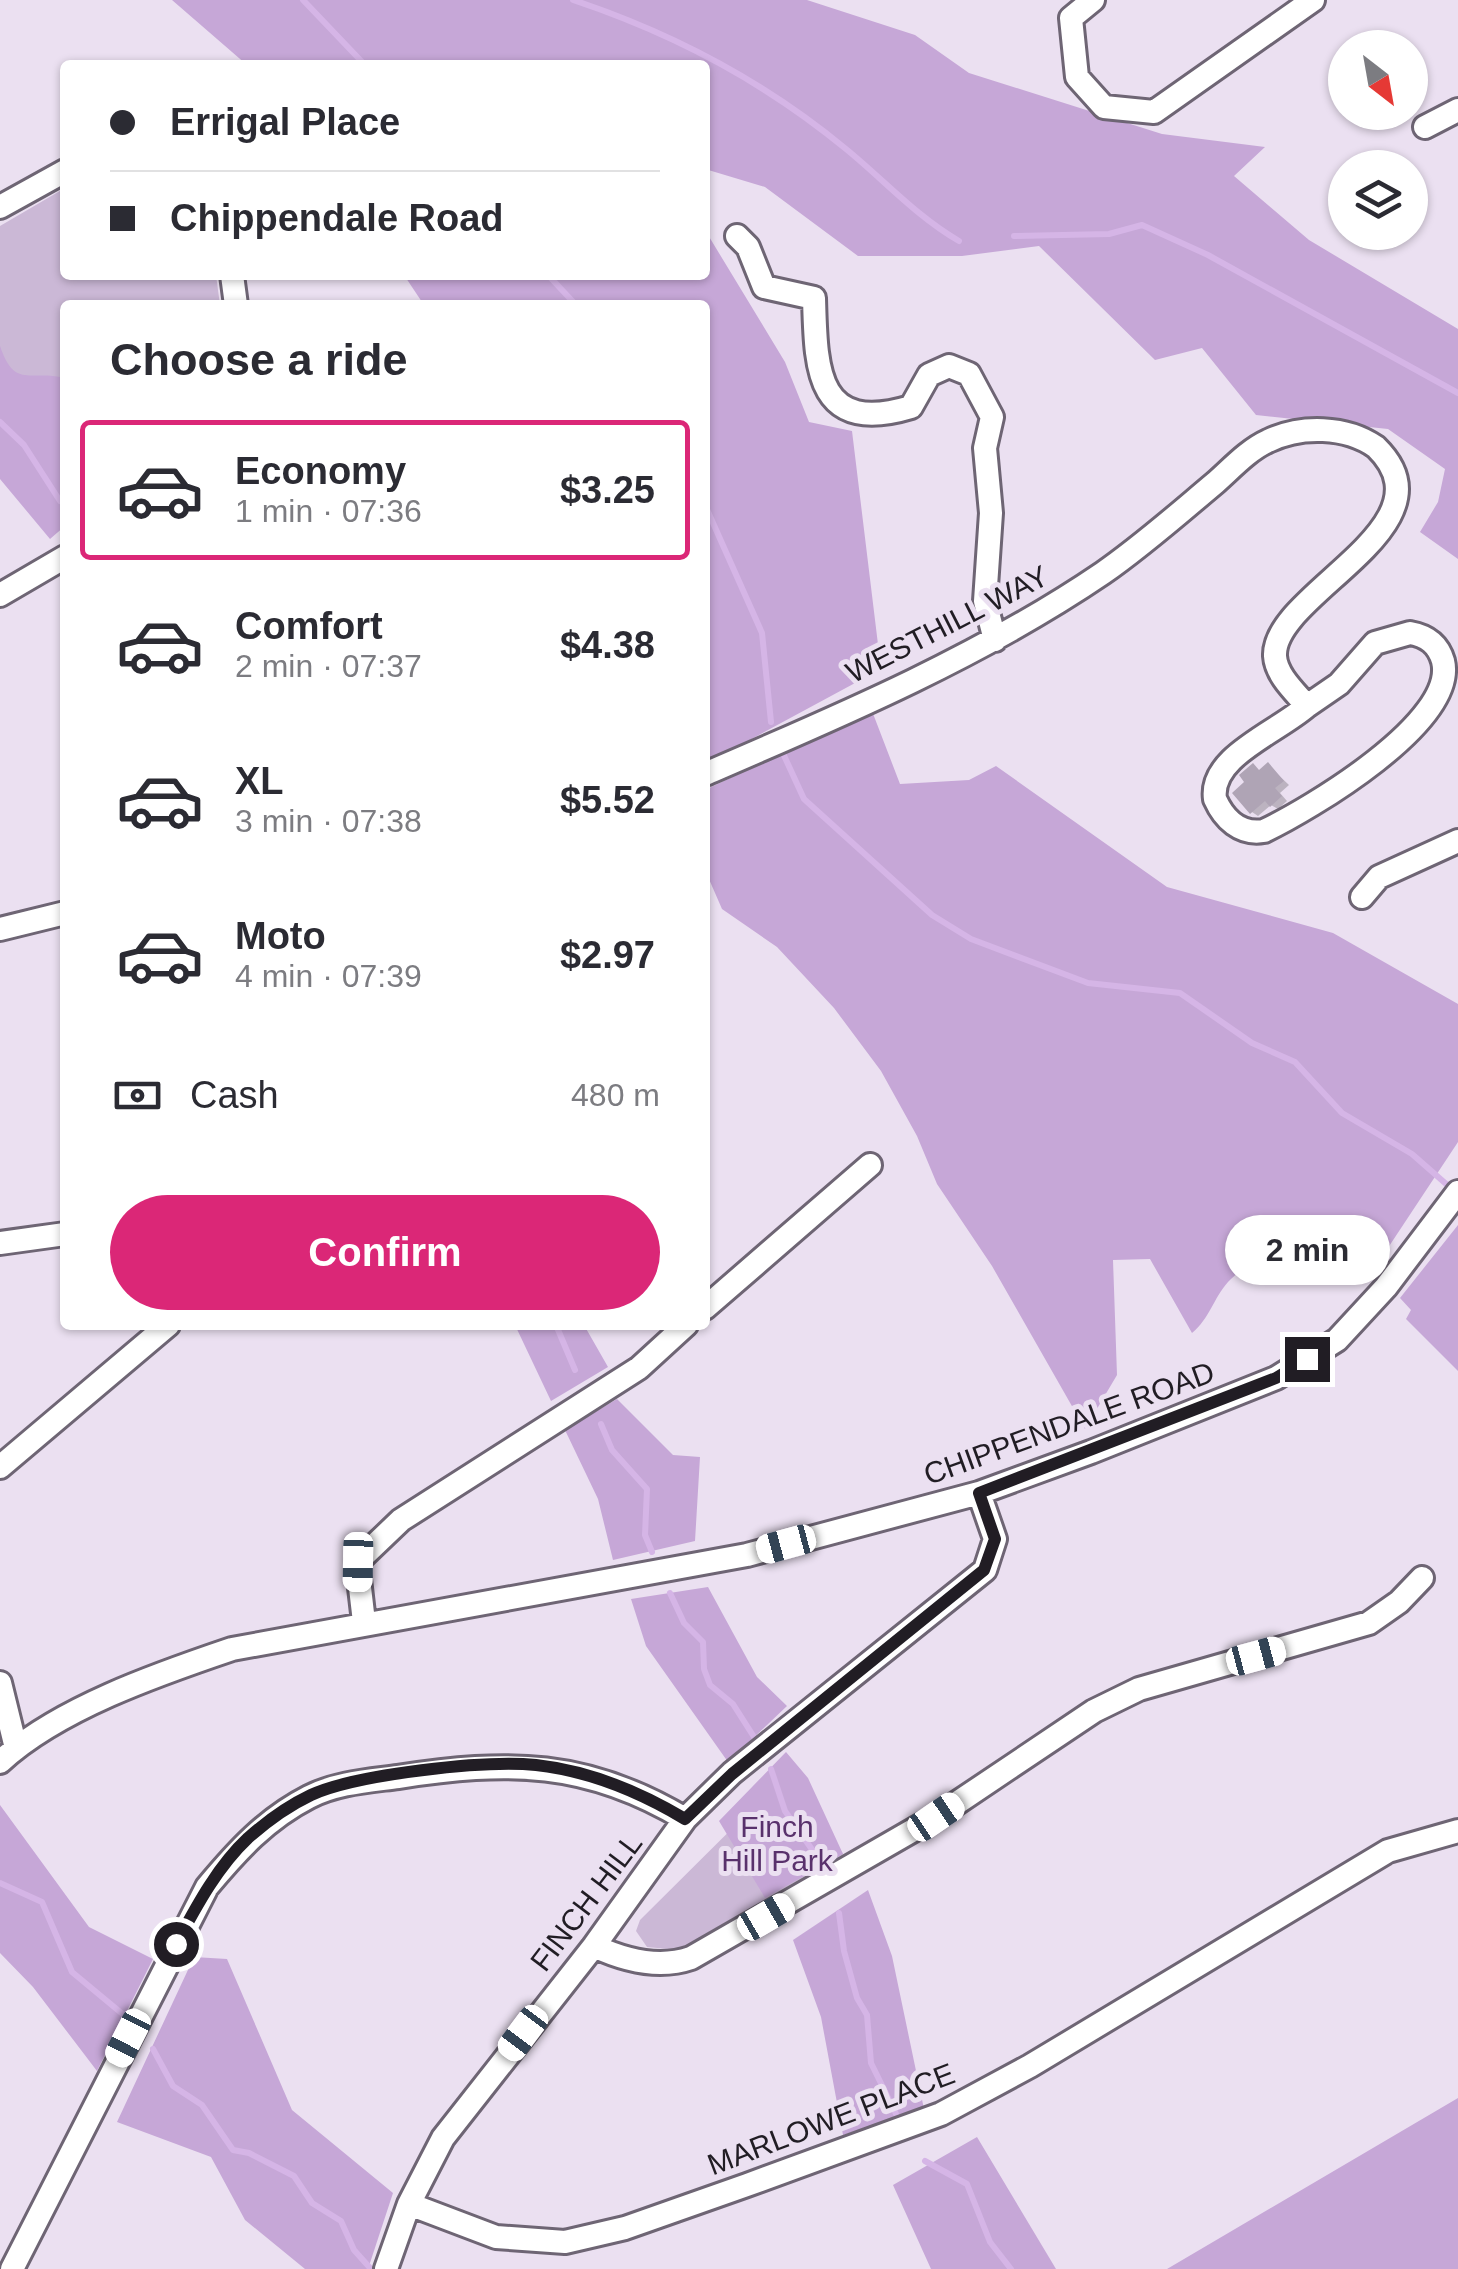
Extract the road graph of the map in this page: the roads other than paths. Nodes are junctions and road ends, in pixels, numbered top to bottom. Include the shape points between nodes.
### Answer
1 (1093, 0) edge
2 (1314, 0) edge
3 (1458, 110) edge
4 (1428, 125) edge
5 (60, 174) edge
6 (0, 207) edge
7 (736, 236) dead end
8 (60, 560) edge
9 (0, 595) edge
10 (995, 640) junction
11 (1307, 706) junction
12 (710, 772) edge
13 (1458, 841) edge
14 (1362, 897) dead end
15 (60, 914) edge
16 (0, 929) edge
17 (870, 1165) dead end
18 (1458, 1192) edge
19 (60, 1235) edge
20 (0, 1243) edge
21 (710, 1304) edge
22 (162, 1330) edge
23 (681, 1330) edge
24 (0, 1466) edge
25 (979, 1493) junction
26 (1422, 1578) dead end
27 (364, 1622) junction
28 (0, 1683) edge
29 (8, 1755) edge
30 (685, 1819) junction
31 (1458, 1831) edge
32 (594, 1946) junction
33 (409, 2204) junction
34 (12, 2269) edge
35 (386, 2269) edge

1 - 2 street via 1071,18 1077,77 1104,107 1154,112
3 - 4 street
5 - 6 street
7 - 10 street via 764,287 814,298 818,374 826,394 845,406 891,414 911,408 928,375 949,366 978,386 992,417 985,448 985,582
8 - 9 street
10 - 11 street, WESTHILL WAY via 1104,572 1265,442 1331,431 1373,445 1394,465 1404,489 1402,518 1280,634 1277,667
10 - 12 street, WESTHILL WAY
11 - 11 street via 1340,684 1386,636 1420,634 1443,660 1440,691 1378,764 1264,831 1233,824 1214,798 1217,772
13 - 14 street via 1379,877
15 - 16 street
17 - 21 street
18 - 25 street, CHIPPENDALE ROAD via 1337,1340 1276,1378
19 - 20 street
22 - 24 street
23 - 27 street via 639,1368 375,1543 358,1562
25 - 27 street, CHIPPENDALE ROAD via 747,1555
25 - 30 street, FINCH HILL via 995,1539 984,1570
26 - 32 street via 1369,1622 1139,1688 1094,1711 936,1817 691,1958 650,1962
27 - 29 street, CHIPPENDALE ROAD via 178,1667
28 - 29 street
30 - 32 street, FINCH HILL
30 - 34 street via 629,1789 536,1765 488,1764 340,1785 287,1810 248,1838 207,1888
31 - 33 street, MARLOWE PLACE via 1388,1852 940,2114 730,2191 566,2242 496,2237
32 - 33 street, FINCH HILL via 443,2138
33 - 35 street, FINCH HILL

